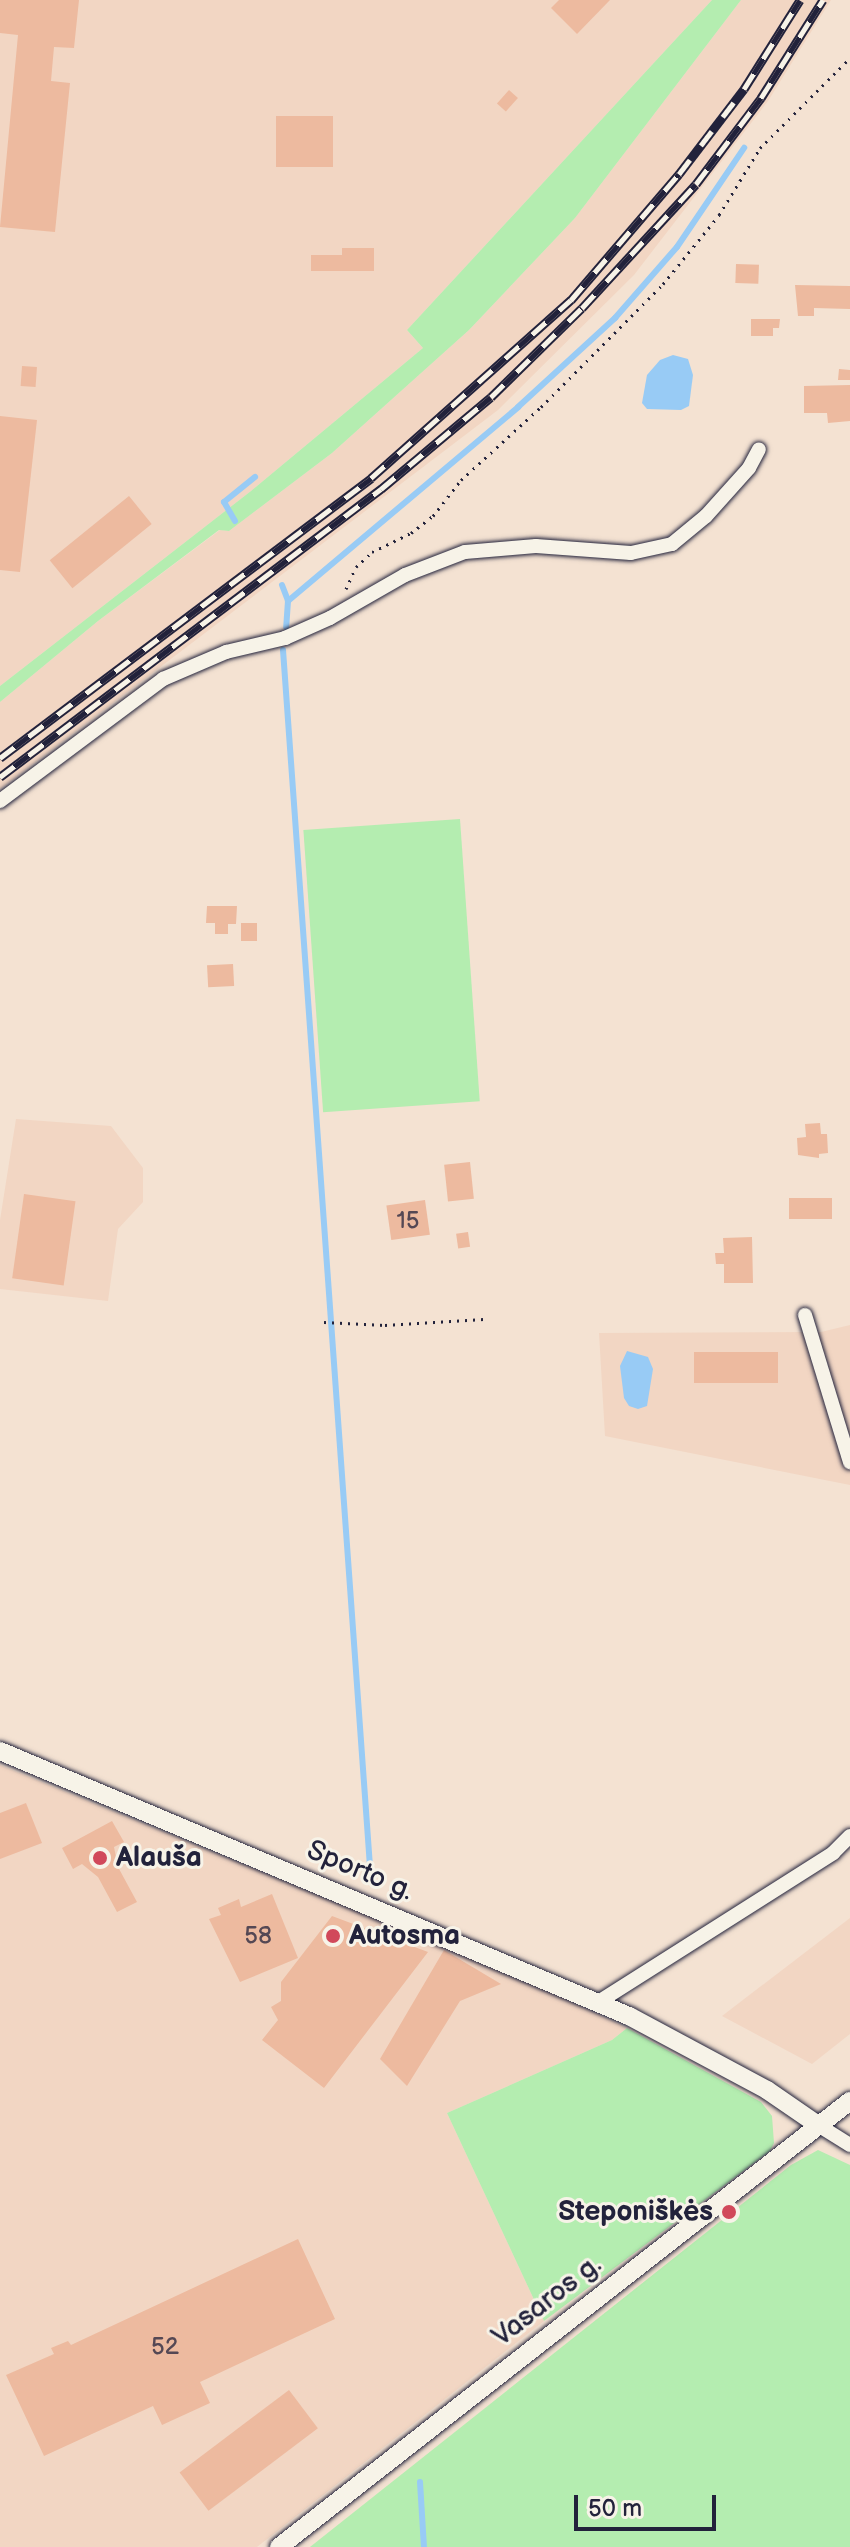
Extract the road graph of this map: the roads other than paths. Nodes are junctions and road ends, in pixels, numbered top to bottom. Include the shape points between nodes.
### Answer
1 (759, 449) dead end
2 (0, 801) edge
3 (805, 1315) dead end
4 (850, 1462) edge
5 (0, 1751) edge
6 (850, 1836) edge
7 (597, 2003) junction
8 (850, 2101) edge
9 (818, 2125) junction
10 (850, 2145) edge
11 (279, 2547) edge

1 - 2 street via 706,516 672,544 631,553 536,546 465,552 405,575 285,638 226,652 163,679
3 - 4 street
5 - 7 street, Sporto g.
6 - 7 street via 833,1853
7 - 9 street, Sporto g. via 767,2090
8 - 9 street, Vasaros g.
9 - 10 street
9 - 11 street, Vasaros g.

